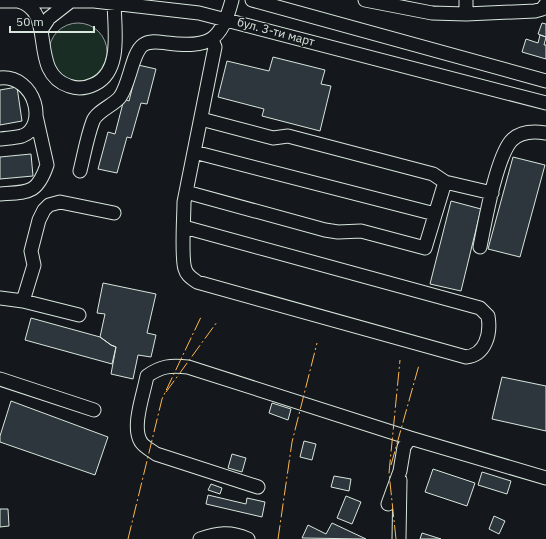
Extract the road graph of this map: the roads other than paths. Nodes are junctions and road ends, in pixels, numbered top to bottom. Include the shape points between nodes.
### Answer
1 (72, 0) edge
2 (94, 0) edge
3 (232, 0) edge
4 (252, 0) edge
5 (365, 0) edge
6 (466, 0) edge
7 (0, 1) edge
8 (15, 1) edge
9 (114, 1) edge
10 (275, 3) edge
11 (546, 4) edge
12 (466, 14) junction
13 (227, 19) junction
14 (41, 30) junction
15 (212, 40) junction
16 (0, 78) edge
17 (546, 80) edge
18 (546, 102) edge
19 (36, 116) junction
20 (201, 119) junction
21 (546, 133) edge
22 (0, 139) edge
23 (194, 152) junction
24 (80, 171) dead end
25 (444, 182) junction
26 (186, 192) junction
27 (492, 193) junction
28 (0, 194) edge
29 (114, 213) dead end
30 (435, 214) junction
31 (184, 227) junction
32 (480, 247) dead end
33 (0, 298) edge
34 (23, 301) junction
35 (78, 315) dead end
36 (0, 379) edge
37 (94, 410) dead end
38 (410, 438) junction
39 (400, 471) junction
40 (546, 478) edge
41 (258, 487) dead end
42 (388, 504) dead end
43 (200, 539) edge
44 (248, 539) edge
45 (399, 539) edge

1 - 2 street, бул. 3-ти март
1 - 8 street, бул. 3-ти март
1 - 14 street via 49,18
2 - 9 street, бул. 3-ти март
3 - 13 street
4 - 10 street, бул. 3-ти март
5 - 12 street via 432,13
6 - 12 street
7 - 8 street, бул. 3-ти март
8 - 14 street via 32,8
9 - 13 street, бул. 3-ти март via 198,12
9 - 14 street via 115,58 107,75 92,86 68,86 50,73
10 - 17 street, бул. 3-ти март
11 - 12 street via 542,9 535,11
13 - 15 street
13 - 18 street, бул. 3-ти март
15 - 20 street via 215,47
15 - 24 street via 201,44 155,41 145,43 138,49 127,85 119,98 94,119
16 - 19 street via 10,77 22,82 32,96
19 - 22 street via 33,128 22,136
19 - 28 street via 47,165 46,173 36,188 25,192
20 - 23 street
20 - 25 street via 273,138 288,136 433,174
21 - 27 street via 536,131 520,134 512,141 505,152
23 - 26 street
23 - 30 street
25 - 27 street
25 - 30 street
26 - 30 street via 325,230 361,231 425,248
26 - 31 street
27 - 32 street
29 - 34 street via 60,202 49,205 39,220 31,251 34,265
31 - 31 street via 184,268 188,276 197,282 466,357 479,354 484,348 490,325 488,316 480,308
33 - 34 street
34 - 35 street
36 - 37 street
38 - 39 street via 404,447
38 - 40 street
38 - 41 street via 188,367 170,365 158,368 147,376 138,420 138,435 142,444 156,454
39 - 42 street
39 - 45 street
43 - 44 street via 234,533

